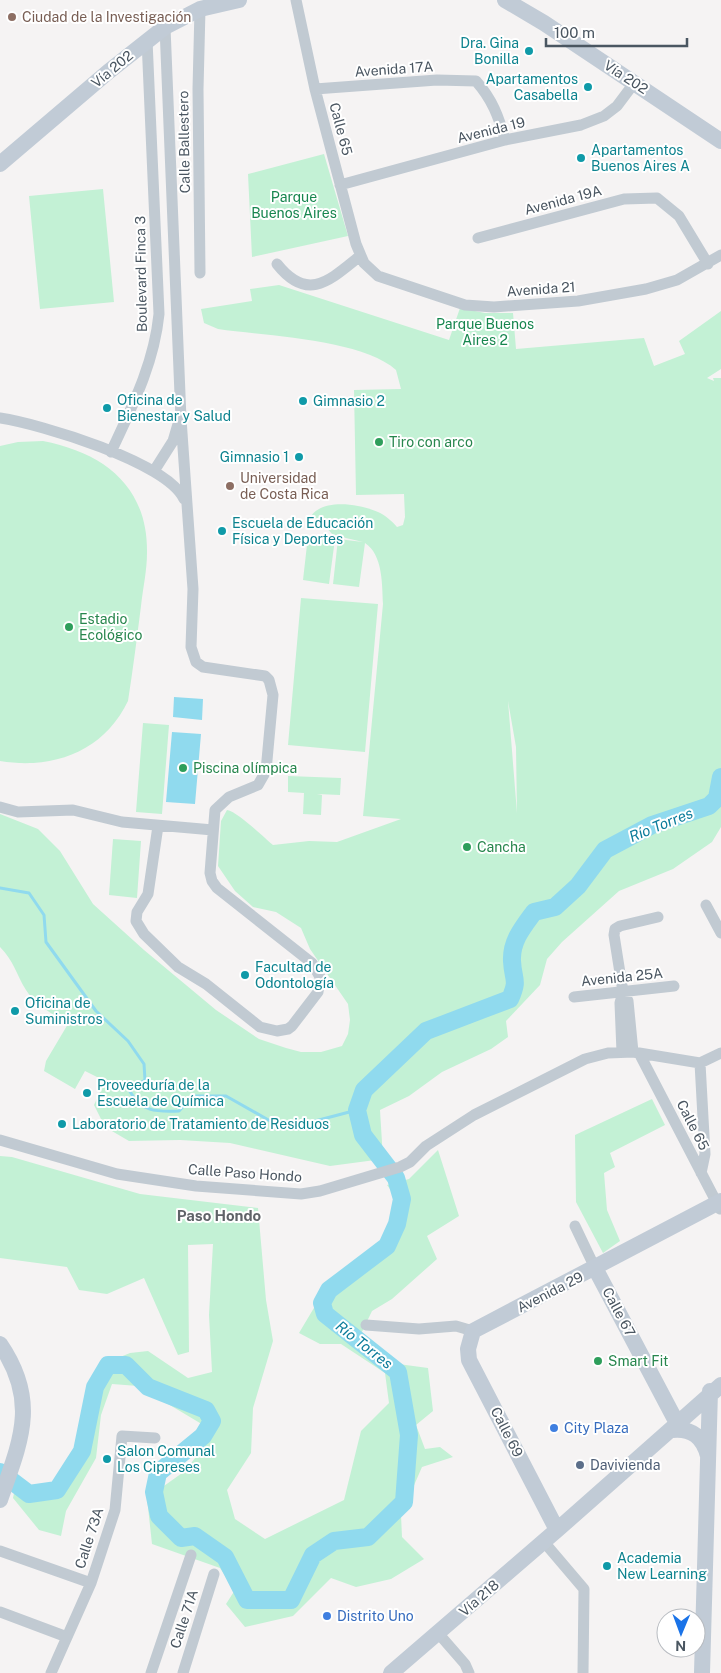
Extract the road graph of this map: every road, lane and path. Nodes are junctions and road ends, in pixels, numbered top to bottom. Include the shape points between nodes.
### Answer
1 (240, 0) edge
2 (296, 0) edge
3 (505, 0) edge
4 (200, 10) junction
5 (165, 27) junction
6 (147, 40) junction
7 (635, 82) junction
8 (315, 89) junction
9 (505, 140) junction
10 (721, 141) edge
11 (0, 164) edge
12 (340, 185) junction
13 (478, 238) dead end
14 (721, 256) edge
15 (362, 260) junction
16 (277, 264) dead end
17 (708, 264) junction
18 (200, 274) dead end
19 (180, 415) junction
20 (0, 418) edge
21 (111, 452) junction
22 (154, 472) junction
23 (186, 501) junction
24 (0, 807) edge
25 (158, 826) junction
26 (213, 830) junction
27 (706, 905) dead end
28 (658, 917) dead end
29 (721, 933) edge
30 (674, 986) dead end
31 (623, 992) junction
32 (574, 997) dead end
33 (631, 1052) junction
34 (721, 1053) edge
35 (700, 1064) junction
36 (0, 1140) edge
37 (701, 1173) junction
38 (720, 1205) edge
39 (575, 1226) dead end
40 (595, 1268) junction
41 (366, 1325) dead end
42 (473, 1331) junction
43 (0, 1344) edge
44 (714, 1389) edge
45 (721, 1412) edge
46 (675, 1425) junction
47 (155, 1438) dead end
48 (709, 1462) junction
49 (0, 1499) edge
50 (561, 1526) junction
51 (544, 1542) junction
52 (0, 1551) edge
53 (191, 1555) dead end
54 (214, 1574) dead end
55 (91, 1582) junction
56 (0, 1612) edge
57 (438, 1633) junction
58 (67, 1637) junction
59 (51, 1673) edge
60 (151, 1673) edge
61 (183, 1673) edge
62 (391, 1673) edge
63 (469, 1673) edge
64 (583, 1673) edge
65 (702, 1673) edge

1 - 4 main road, Vía 202
2 - 8 street, Calle 65
3 - 7 main road, Vía 202
4 - 5 main road, Vía 202
4 - 18 street, Calle Ballestero
5 - 6 main road, Vía 202
5 - 19 street
6 - 11 main road, Vía 202
6 - 21 street, Boulevard Finca 3 via 159,314 157,338 151,362
7 - 9 street, Avenida 19 via 617,106 604,116 581,125
7 - 10 main road, Vía 202
8 - 9 street, Avenida 17A via 437,80 476,81 497,110
8 - 12 street, Calle 65
9 - 12 street, Avenida 19
12 - 15 street, Calle 65
13 - 17 street, Avenida 19A via 624,199 657,198 679,216
14 - 17 street, Avenida 21
15 - 16 street via 319,284 289,279
15 - 17 street, Avenida 21 via 378,276 465,304 494,307 578,301 646,289 677,280
19 - 22 street via 173,441
19 - 23 street
20 - 21 street via 30,422
21 - 22 street
22 - 23 street via 177,488
23 - 26 street via 193,657 203,667 265,676 273,695 266,771 258,785 229,797 218,806
24 - 25 street via 18,812 73,810 112,820
25 - 26 street
25 - 26 street via 148,894 137,912 136,921 144,934 178,967 206,984 260,1027 278,1031 288,1029 318,992 320,978 312,963 212,882
27 - 29 street
28 - 31 street, Calle 65 via 615,929
30 - 31 street, Avenida 25A
31 - 32 street, Avenida 25A
31 - 33 street, Calle 65 via 628,1002
33 - 35 street
33 - 36 street, Calle Paso Hondo via 585,1059 474,1115 400,1167 301,1194 196,1186 117,1174
33 - 37 street, Calle 65
34 - 35 street
35 - 37 street via 705,1154
37 - 38 street, Calle 65
38 - 40 main road, Avenida 29
39 - 40 street, Calle 67
40 - 42 main road, Avenida 29
40 - 46 main road, Calle 67
41 - 42 street via 419,1329 456,1326
42 - 50 main road, Calle 69 via 468,1349 470,1360
43 - 49 main road via 21,1385 24,1403 20,1440
44 - 46 main road, Vía 218
44 - 48 main road
45 - 48 main road
46 - 48 main road via 701,1439
46 - 50 main road, Vía 218
47 - 55 street, Calle 73A via 122,1436 115,1510
48 - 65 main road
50 - 51 main road, Vía 218
51 - 57 main road, Vía 218
51 - 64 street via 584,1589
52 - 55 street
53 - 60 street
54 - 61 street, Calle 71A
55 - 58 street, Calle 73A
56 - 58 street
57 - 62 main road, Vía 218
57 - 63 street
58 - 59 street, Calle 73A

